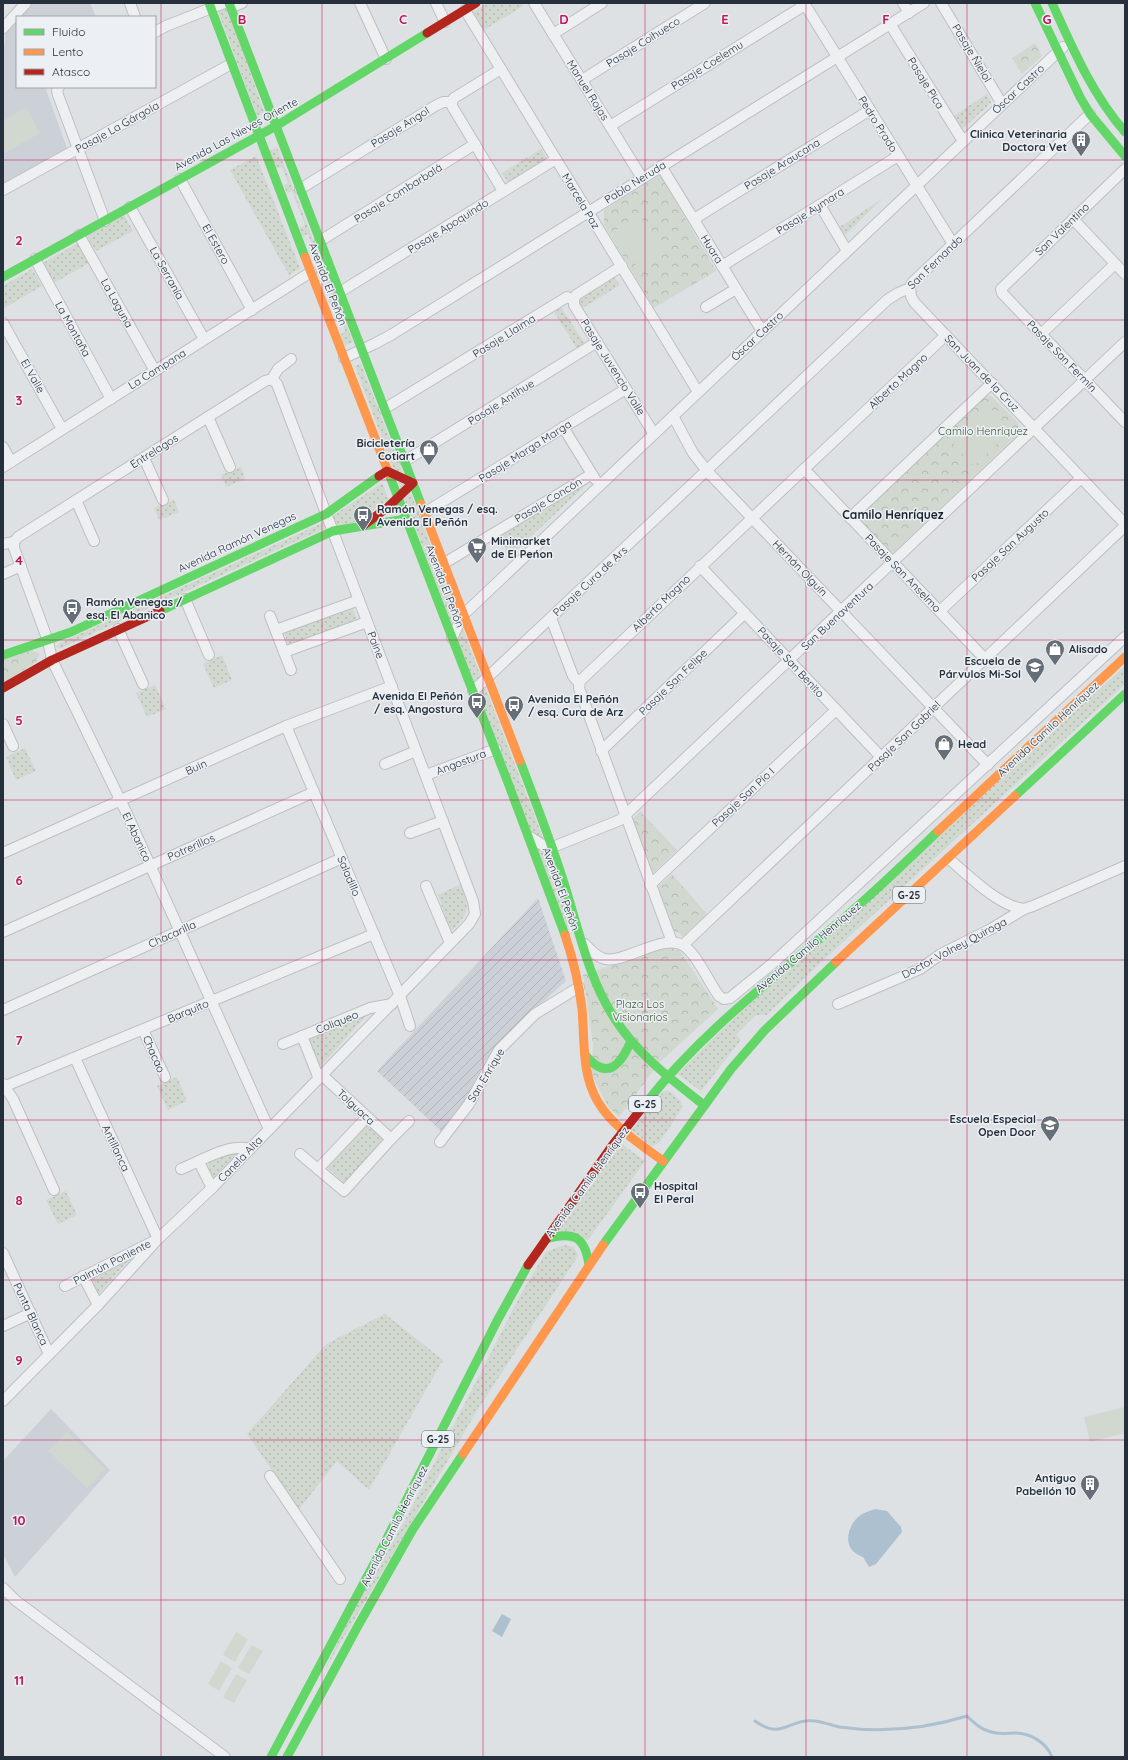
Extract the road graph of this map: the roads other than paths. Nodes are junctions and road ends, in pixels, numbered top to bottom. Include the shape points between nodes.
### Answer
1 (26, 3) edge
2 (130, 3) edge
3 (242, 3) edge
4 (360, 3) edge
5 (436, 3) edge
6 (476, 3) edge
7 (534, 3) edge
8 (602, 3) edge
9 (705, 3) edge
10 (903, 3) edge
11 (924, 3) edge
12 (941, 3) edge
13 (1035, 3) edge
14 (1052, 3) edge
15 (228, 4) edge
16 (804, 4) edge
17 (210, 5) edge
18 (465, 10) junction
19 (909, 13) junction
20 (135, 16) edge
21 (445, 22) junction
22 (890, 24) junction
23 (4, 25) edge
24 (156, 31) edge
25 (553, 34) junction
26 (1070, 40) junction
27 (1058, 51) junction
28 (837, 57) junction
29 (386, 59) junction
30 (232, 64) junction
31 (501, 69) junction
32 (582, 80) junction
33 (58, 88) edge
34 (452, 102) junction
35 (1002, 104) junction
36 (870, 110) junction
37 (1090, 114) junction
38 (276, 126) junction
39 (610, 126) junction
40 (1125, 132) edge
41 (258, 136) junction
42 (963, 141) junction
43 (475, 144) junction
44 (78, 149) junction
45 (898, 156) junction
46 (1125, 156) edge
47 (556, 159) junction
48 (661, 166) junction
49 (1125, 169) edge
50 (642, 178) junction
51 (180, 179) junction
52 (916, 185) junction
53 (300, 189) junction
54 (3, 190) edge
55 (503, 191) junction
56 (820, 205) junction
57 (130, 206) junction
58 (588, 211) junction
59 (694, 219) junction
60 (1073, 219) junction
61 (105, 221) junction
62 (79, 235) junction
63 (320, 241) junction
64 (953, 244) junction
65 (847, 251) junction
66 (35, 259) junction
67 (1115, 264) junction
68 (622, 266) junction
69 (722, 266) junction
70 (311, 272) junction
71 (1125, 274) edge
72 (3, 277) edge
73 (910, 288) junction
74 (736, 289) junction
75 (1001, 289) joint
76 (340, 292) junction
77 (574, 300) junction
78 (706, 308) dead end
79 (252, 310) junction
80 (3, 323) edge
81 (762, 331) junction
82 (1041, 334) junction
83 (946, 335) junction
84 (204, 340) junction
85 (597, 342) junction
86 (1125, 342) edge
87 (362, 350) junction
88 (344, 358) junction
89 (291, 359) dead end
90 (155, 371) junction
91 (272, 379) junction
92 (1085, 380) junction
93 (992, 383) junction
94 (626, 389) junction
95 (698, 392) junction
96 (111, 399) junction
97 (384, 409) junction
98 (673, 416) junction
99 (208, 417) junction
100 (1125, 422) edge
101 (563, 428) junction
102 (1034, 428) junction
103 (62, 429) junction
104 (654, 434) junction
105 (3, 447) edge
106 (144, 458) junction
107 (405, 461) junction
108 (7, 464) edge
109 (230, 467) dead end
110 (804, 469) junction
111 (387, 471) junction
112 (708, 471) junction
113 (592, 474) junction
114 (1081, 478) junction
115 (413, 483) junction
116 (599, 486) junction
117 (398, 498) junction
118 (76, 500) junction
119 (163, 500) dead end
120 (424, 513) junction
121 (326, 514) junction
122 (752, 518) junction
123 (850, 518) junction
124 (406, 519) junction
125 (364, 525) junction
126 (1125, 525) edge
127 (333, 531) junction
128 (94, 541) dead end
129 (14, 542) junction
130 (3, 544) edge
131 (893, 562) junction
132 (443, 564) junction
133 (21, 566) junction
134 (700, 566) junction
135 (3, 574) edge
136 (185, 599) junction
137 (359, 600) junction
138 (940, 611) junction
139 (841, 612) junction
140 (745, 613) junction
141 (463, 615) junction
142 (270, 616) dead end
143 (551, 618) junction
144 (367, 622) junction
145 (118, 629) junction
146 (276, 630) junction
147 (1125, 637) edge
148 (452, 638) junction
149 (48, 641) junction
150 (284, 652) junction
151 (3, 655) edge
152 (209, 655) dead end
153 (1125, 657) edge
154 (985, 659) junction
155 (52, 660) junction
156 (790, 661) junction
157 (291, 670) dead end
158 (489, 677) junction
159 (579, 683) junction
160 (143, 684) dead end
161 (392, 686) junction
162 (3, 688) edge
163 (473, 691) junction
164 (1125, 694) edge
165 (933, 708) junction
166 (836, 710) junction
167 (3, 724) edge
168 (286, 726) junction
169 (13, 746) dead end
170 (496, 749) junction
171 (416, 751) junction
172 (601, 752) junction
173 (881, 757) junction
174 (385, 764) dead end
175 (988, 765) junction
176 (426, 775) junction
177 (314, 792) junction
178 (120, 801) junction
179 (625, 816) junction
180 (443, 821) junction
181 (410, 833) dead end
182 (529, 836) junction
183 (553, 847) junction
184 (3, 853) edge
185 (342, 858) junction
186 (949, 859) junction
187 (150, 865) junction
188 (1125, 866) edge
189 (650, 885) junction
190 (426, 886) dead end
191 (1024, 909) junction
192 (475, 914) joint
193 (180, 931) junction
194 (3, 932) edge
195 (374, 934) junction
196 (583, 941) junction
197 (672, 942) junction
198 (450, 943) junction
199 (683, 945) junction
200 (579, 987) junction
201 (400, 996) junction
202 (211, 1001) junction
203 (392, 1004) junction
204 (838, 1004) dead end
205 (3, 1010) edge
206 (410, 1026) dead end
207 (143, 1030) junction
208 (302, 1036) junction
209 (631, 1041) junction
210 (283, 1044) dead end
211 (585, 1055) junction
212 (75, 1058) junction
213 (668, 1076) junction
214 (320, 1077) junction
215 (165, 1078) dead end
216 (4, 1086) edge
217 (704, 1105) junction
218 (367, 1117) junction
219 (409, 1121) dead end
220 (269, 1130) junction
221 (623, 1132) junction
222 (391, 1139) junction
223 (440, 1142) dead end
224 (250, 1149) junction
225 (300, 1154) dead end
226 (663, 1161) junction
227 (199, 1162) junction
228 (181, 1169) dead end
229 (318, 1169) junction
230 (212, 1188) junction
231 (54, 1190) dead end
232 (158, 1239) junction
233 (546, 1239) junction
234 (3, 1253) edge
235 (589, 1265) junction
236 (83, 1276) junction
237 (65, 1286) dead end
238 (98, 1304) junction
239 (31, 1313) junction
240 (3, 1326) edge
241 (49, 1354) junction
242 (3, 1401) edge
243 (270, 1476) dead end
244 (340, 1579) dead end
245 (3, 1588) edge
246 (225, 1757) edge
247 (271, 1757) edge
248 (287, 1757) edge

1 - 23 street
2 - 20 street
3 - 15 street
4 - 29 street
5 - 21 street
6 - 18 main road, Avenida Las Nieves Oriente
7 - 25 street, Manuel Rojas
8 - 25 street
9 - 32 street, Pasaje Coihueco
10 - 19 street
11 - 19 street, Pablo Neruda
12 - 35 street, Pasaje Ñielol
13 - 27 main road
14 - 26 main road
15 - 17 street
15 - 38 main road, Avenida El Peñón
16 - 28 street, Pedro Prado
16 - 39 street, Pasaje Coelemu
17 - 24 street
17 - 30 main road, Avenida El Peñón
18 - 21 main road, Avenida Las Nieves Oriente
18 - 31 street, Marcela Paz
19 - 22 street, Pablo Neruda
21 - 29 main road, Avenida Las Nieves Oriente
22 - 28 street, Pablo Neruda
22 - 42 street, Pasaje Pica
25 - 32 street, Manuel Rojas
26 - 27 street, Óscar Castro
26 - 40 main road via 1101,104
27 - 35 street, Óscar Castro
27 - 37 main road
28 - 36 street, Pedro Prado
28 - 48 street, Pablo Neruda
29 - 38 main road, Avenida Las Nieves Oriente
30 - 41 main road, Avenida El Peñón
30 - 44 street, Pasaje La Gárgola
31 - 34 street, Pasaje Angol via 454,98
31 - 47 street, Marcela Paz
32 - 39 street, Manuel Rojas
33 - 44 street via 58,95
34 - 43 street
34 - 53 street, Pasaje Angol via 443,102 435,106
35 - 42 street, Óscar Castro
36 - 45 street, Pedro Prado
36 - 59 street, Pasaje Araucana
37 - 46 main road
37 - 64 street, San Fernando
38 - 41 main road, Avenida Las Nieves Oriente
38 - 53 main road, Avenida El Peñón
39 - 50 street, Manuel Rojas
41 - 51 main road, Avenida Las Nieves Oriente
41 - 70 main road, Avenida El Peñón
42 - 52 street, Óscar Castro
43 - 55 street
43 - 63 street, Pasaje Combarbalá
44 - 54 street, Pasaje La Gárgola
44 - 61 street
45 - 52 street, Pedro Prado
45 - 56 street, Pasaje Aymara
47 - 55 street, Pasaje Apoquindo
47 - 58 street, Marcela Paz
48 - 50 street, Pablo Neruda
48 - 59 street, Huara
49 - 60 street, San Valentino
50 - 58 street, Pablo Neruda
51 - 57 main road, Avenida Las Nieves Oriente
51 - 79 street, El Estero
52 - 64 street, Pedro Prado
52 - 65 street, Óscar Castro
53 - 63 main road, Avenida El Peñón
55 - 76 street, Pasaje Apoquindo
56 - 65 street
56 - 69 street, Pasaje Aymara
57 - 61 main road, Avenida Las Nieves Oriente
57 - 84 street, La Serranía
58 - 68 street, Marcela Paz
58 - 87 street, Pablo Neruda via 391,335
59 - 69 street, Huara
60 - 67 street
60 - 75 street, San Valentino
61 - 62 main road, Avenida Las Nieves Oriente
62 - 66 main road, Avenida Las Nieves Oriente
62 - 90 street, La Laguna
63 - 76 main road, Avenida El Peñón
64 - 73 street, San Fernando via 912,283
65 - 81 street, Óscar Castro
66 - 72 main road, Avenida Las Nieves Oriente
66 - 96 street, La Montaña
67 - 71 street
67 - 82 street
68 - 77 street, Pasaje Llaima via 578,294
68 - 95 street, Marcela Paz
69 - 74 street, Huara
70 - 79 street, La Campana
70 - 88 main road, Avenida El Peñón
73 - 83 street, San Juan de la Cruz via 910,296 914,302
73 - 112 street, San Fernando via 887,300
74 - 78 street
74 - 81 street, Huara
75 - 82 street, Pasaje San Fermín
76 - 87 main road, Avenida El Peñón
77 - 85 street, Pasaje Juvencio Valle via 574,305
77 - 97 street, Pasaje Llaima via 567,297
79 - 84 street, La Campana
80 - 103 street, El Valle
81 - 95 street, Óscar Castro
82 - 92 street, Pasaje San Fermín
83 - 93 street, San Juan de la Cruz
83 - 110 street, Alberto Magno
84 - 90 street, La Campana
85 - 94 street, Pasaje Juvencio Valle
85 - 107 street, Pasaje Antihue
86 - 92 street, San Buenaventura
87 - 88 street, Pablo Neruda
87 - 97 main road, Avenida El Peñón
88 - 111 main road, Avenida El Peñón
89 - 91 street, Entrelagos via 278,369
90 - 96 street, La Campana
91 - 99 street, Entrelagos via 267,379
91 - 121 street, Paine via 277,384
92 - 100 street, Pasaje San Fermín
92 - 102 street, San Buenaventura
93 - 102 street, San Juan de la Cruz
93 - 123 street
94 - 101 street, Pasaje Marga Marga
94 - 104 street, Pasaje Juvencio Valle
95 - 98 street, Óscar Castro
96 - 103 street, La Campana
97 - 107 main road, Avenida El Peñón
98 - 104 street, Óscar Castro
98 - 112 street, Hernán Olguín via 693,453
99 - 106 street, Entrelagos
99 - 109 street
101 - 113 street
101 - 120 street, Pasaje Marga Marga
102 - 114 street, San Juan de la Cruz
102 - 131 street, San Buenaventura
103 - 108 street, La Campana
104 - 116 street, Óscar Castro
105 - 108 street
106 - 118 street, Entrelagos
106 - 119 street
107 - 115 main road, Avenida El Peñón
110 - 122 street, Alberto Magno
110 - 123 street, Pasaje San Anselmo
111 - 115 main road
111 - 117 main road, Avenida El Peñón
111 - 121 main road, Avenida Ramón Venegas
112 - 122 street, Hernán Olguín
112 - 143 street, Pasaje Cura de Ars
113 - 116 street
113 - 132 street, Pasaje Concón
114 - 126 street, San Juan de la Cruz
114 - 138 street, Pasaje San Augusto
115 - 117 main road
115 - 120 main road, Avenida El Peñón
116 - 141 street, Óscar Castro
117 - 124 main road, Avenida El Peñón
117 - 125 main road
118 - 128 street
118 - 129 street, Entrelagos
120 - 132 main road, Avenida El Peñón
121 - 127 street, Paine
121 - 149 main road, Avenida Ramón Venegas
122 - 134 street, Alberto Magno
122 - 139 street, Hernán Olguín
123 - 131 street, Pasaje San Anselmo
124 - 125 main road
124 - 148 main road, Avenida El Peñón
125 - 127 main road
126 - 154 street, Pasaje San Gabriel
127 - 136 main road
127 - 137 street, Paine
129 - 130 street
129 - 133 street, El Abanico
131 - 138 street, Pasaje San Anselmo
131 - 139 street, San Buenaventura
132 - 141 main road, Avenida El Peñón
133 - 135 street
133 - 149 street, El Abanico
134 - 140 street, Pasaje San Benito
134 - 159 street, Alberto Magno
136 - 145 main road
136 - 152 street
137 - 144 street, Paine
137 - 146 street
138 - 154 street, Pasaje San Anselmo
139 - 156 street, San Buenaventura
139 - 165 street, Hernán Olguín
140 - 156 street, Pasaje San Benito
140 - 172 street, Pasaje San Felipe
141 - 148 street, Óscar Castro
141 - 158 main road, Avenida El Peñón
142 - 146 street
143 - 158 street, Pasaje Cura de Ars
143 - 159 street
144 - 150 street
144 - 161 street, Paine
145 - 155 main road
145 - 160 street
146 - 150 street
147 - 175 street, Avenida Camilo Henríquez
148 - 163 main road, Avenida El Peñón
149 - 151 main road, Avenida Ramón Venegas
149 - 155 street, El Abanico
150 - 157 street
153 - 213 main road, Avenida Camilo Henríquez / G-25 via 861,903 729,1015
154 - 165 street, Pasaje San Gabriel
155 - 162 main road
155 - 178 street, El Abanico
156 - 166 street, Pasaje San Benito
156 - 179 street, San Buenaventura
158 - 163 street, Pasaje Cura de Ars
158 - 183 main road, Avenida El Peñón
159 - 172 street
161 - 168 street, Buin
161 - 171 street, Paine
163 - 170 main road, Avenida El Peñón
164 - 186 main road, Avenida Camilo Henríquez / G-25
165 - 173 street, Pasaje San Gabriel
165 - 175 street, Hernán Olguín
166 - 173 street, Pasaje San Benito
166 - 189 street, Pasaje San Pío I
167 - 169 street
168 - 177 street, Saladillo
168 - 178 street, Buin
170 - 176 street, Angostura
170 - 182 main road, Avenida El Peñón
171 - 174 street
171 - 176 street, Paine
172 - 179 street
173 - 199 street, Pasaje San Gabriel
175 - 199 street, Avenida Camilo Henríquez via 773,964 730,998 724,999 717,994
176 - 180 street, Paine
177 - 185 street, Saladillo
177 - 187 street, Potrerillos
178 - 184 street, Buin
178 - 187 street, El Abanico
179 - 183 street, San Buenaventura via 612,825
179 - 189 street
180 - 181 street
180 - 192 street, Paine via 473,901
182 - 183 street via 544,846
182 - 200 main road, Avenida El Peñón via 566,936
183 - 196 main road, Avenida El Peñón
185 - 193 street, Chacarilla
185 - 195 street, Saladillo
186 - 191 street, Doctor Volney Quiroga via 995,896
186 - 217 main road, Avenida Camilo Henríquez / G-25 via 783,1011 744,1054
187 - 193 street, El Abanico
187 - 194 street, Potrerillos
188 - 191 street, Doctor Volney Quiroga
189 - 197 street
190 - 198 street
191 - 204 street, Doctor Volney Quiroga via 941,954 920,969
192 - 198 street, Canela Alta
193 - 202 street, El Abanico
193 - 205 street, Chacarilla
195 - 201 street, Saladillo
195 - 202 street, Barquito
196 - 197 street via 595,954 609,959
196 - 209 main road, Avenida El Peñón via 598,991
197 - 199 street
198 - 201 street, Canela Alta
200 - 211 main road, Avenida El Peñón
200 - 223 street, San Enrique via 535,1014 499,1050 468,1104
201 - 203 street, Canela Alta
201 - 206 street, Saladillo
202 - 207 street, Barquito
202 - 220 street, El Abanico
203 - 208 street, Coliqueo via 370,1008
203 - 214 street, Canela Alta
207 - 212 street, Barquito
207 - 215 street, Chacao
208 - 210 street, Coliqueo
208 - 214 street
209 - 211 main road via 620,1062 611,1068 598,1067
209 - 213 main road, Avenida El Peñón
211 - 221 main road, Avenida El Peñón via 594,1095 611,1121
212 - 216 street, Barquito
212 - 232 street, Antillanca
213 - 217 main road, Avenida El Peñón
213 - 221 main road, Avenida Camilo Henríquez / G-25
214 - 218 street, Tolguaca
214 - 220 street, Canela Alta
216 - 231 street via 14,1099
217 - 226 main road, Avenida Camilo Henríquez / G-25
218 - 222 street, Tolguaca
218 - 229 street
219 - 222 street
220 - 224 street, Canela Alta
221 - 226 main road, Avenida El Peñón
221 - 233 main road, Avenida Camilo Henríquez / G-25
222 - 229 street via 344,1191
224 - 227 street via 233,1147
224 - 230 street, Canela Alta
225 - 229 street
226 - 235 main road, Avenida Camilo Henríquez / G-25
227 - 228 street
227 - 230 street
230 - 232 street, Canela Alta
232 - 236 street, Paimún Poniente
232 - 238 street, Canela Alta
233 - 235 main road via 565,1235 578,1237 587,1250
233 - 247 main road, Avenida Camilo Henríquez / G-25 via 497,1321 377,1558
234 - 239 street, Punta Blanca
235 - 248 main road, Avenida Camilo Henríquez / G-25 via 413,1529
236 - 237 street, Paimún Poniente
236 - 238 street
238 - 241 street, Canela Alta
239 - 240 street
239 - 241 street, Punta Blanca
241 - 242 street, Canela Alta
243 - 244 street
245 - 246 street via 15,1600

